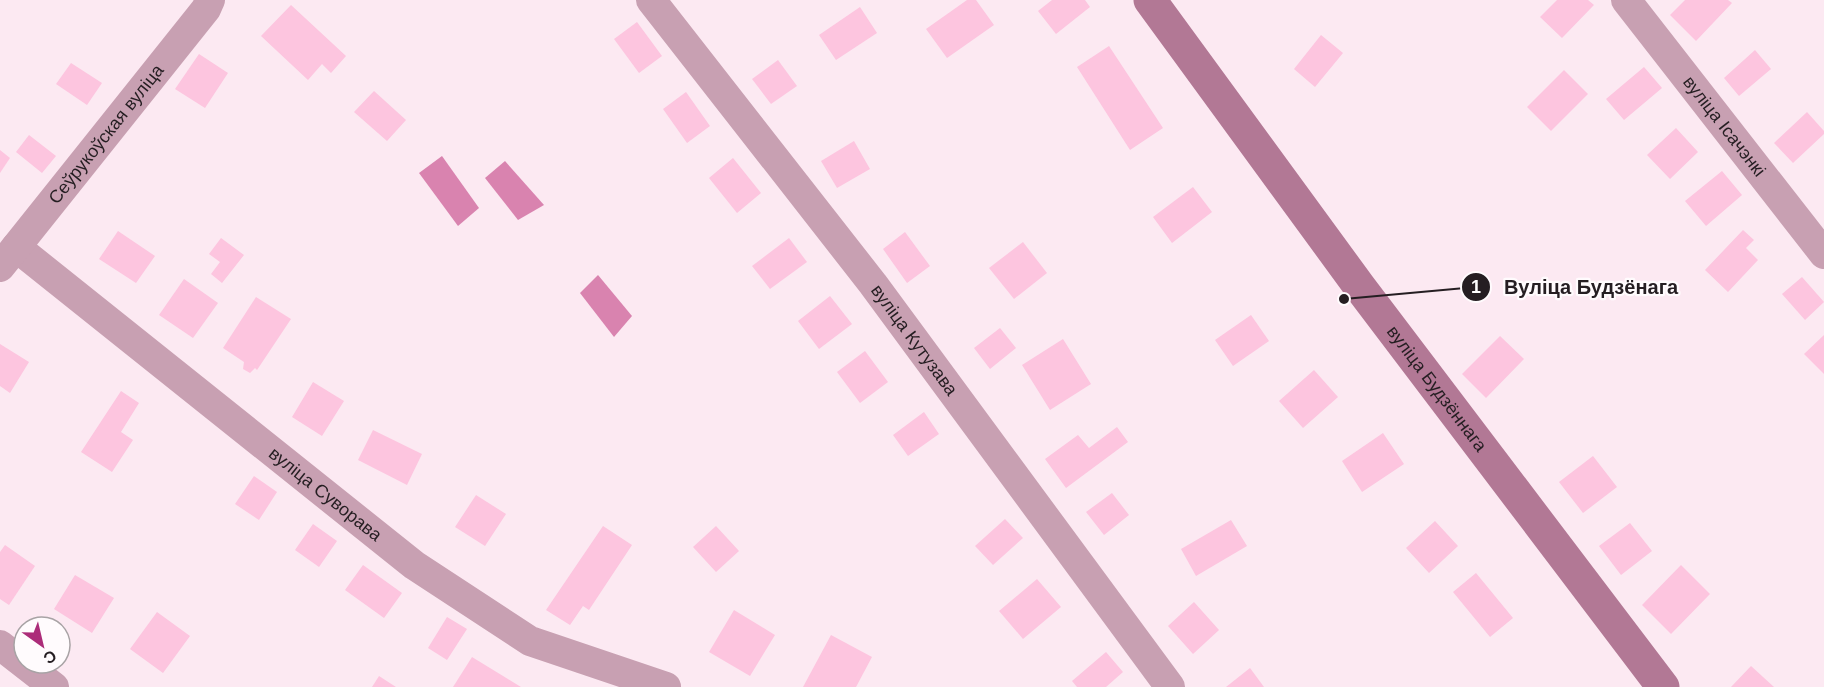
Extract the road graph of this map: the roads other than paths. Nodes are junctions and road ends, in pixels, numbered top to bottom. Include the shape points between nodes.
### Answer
1 (210, 0) edge
2 (651, 0) edge
3 (1150, 0) edge
4 (1626, 0) edge
5 (1824, 254) edge
6 (8, 257) edge
7 (0, 645) edge
8 (54, 687) edge
9 (666, 687) edge
10 (1170, 687) edge
11 (1663, 687) edge

1 - 6 street, Сеўрукоўская вуліца
2 - 10 street, вуліца Кутузава via 873,284
3 - 11 street, вуліца Будзённага via 1359,286
4 - 5 street, вуліца Ісачэнкі
6 - 9 street, вуліца Суворава via 414,565 530,641
7 - 8 street

